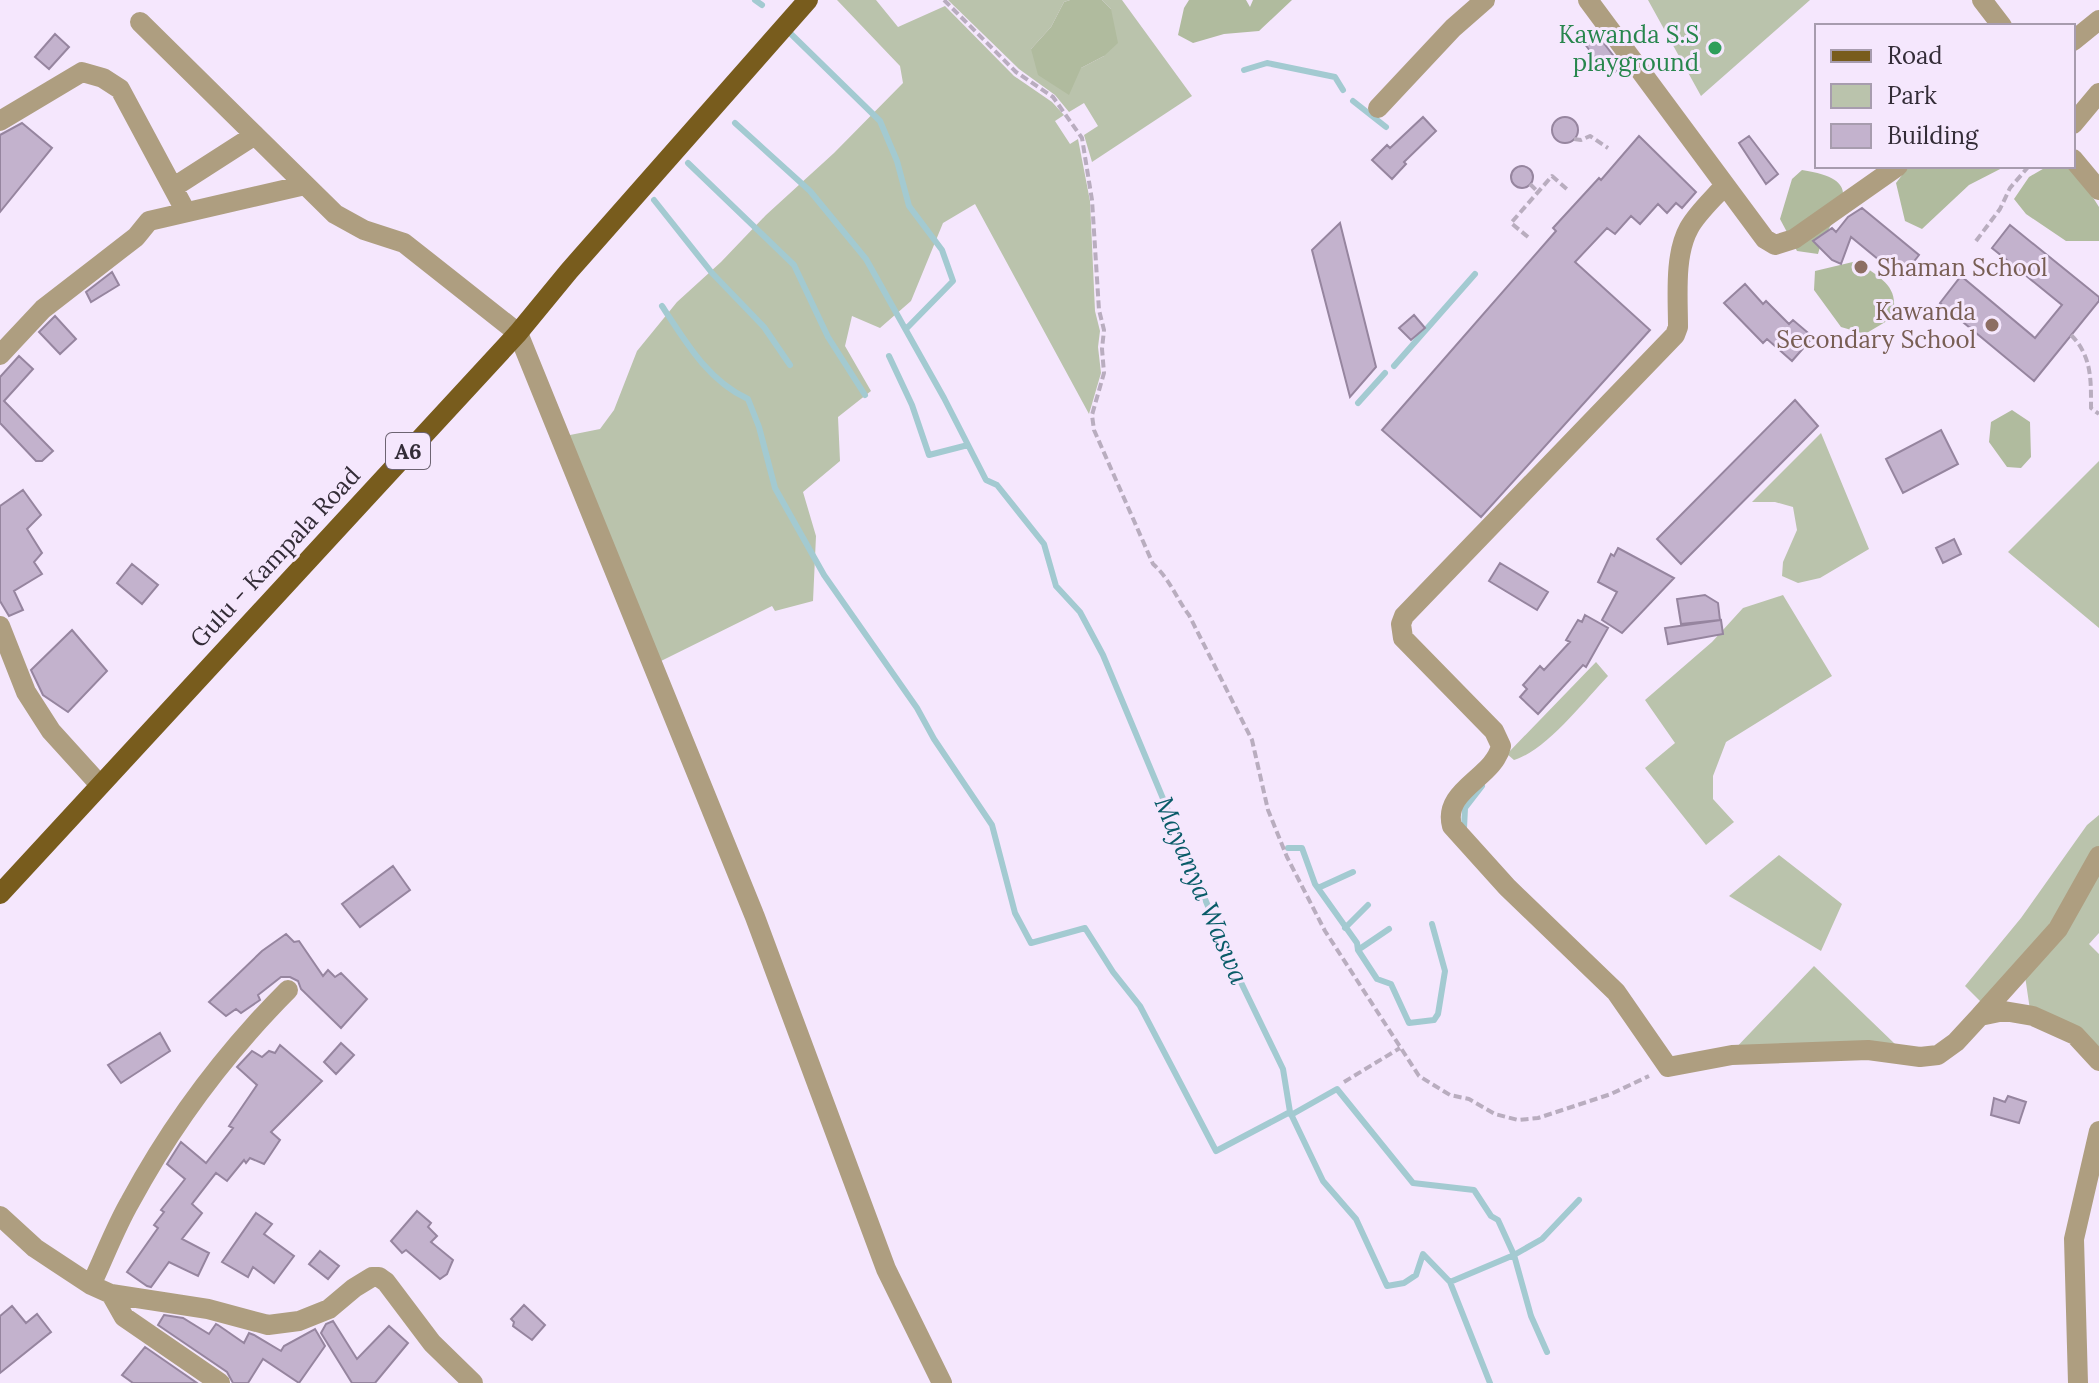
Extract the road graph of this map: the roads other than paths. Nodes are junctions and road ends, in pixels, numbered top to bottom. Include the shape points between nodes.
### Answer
1 (808, 0) edge
2 (1485, 0) edge
3 (1588, 0) edge
4 (1982, 0) edge
5 (2099, 20) edge
6 (140, 22) dead end
7 (2000, 24) edge
8 (2075, 39) edge
9 (2099, 93) edge
10 (1378, 108) dead end
11 (0, 121) edge
12 (2075, 122) edge
13 (255, 135) junction
14 (2075, 161) edge
15 (1895, 168) edge
16 (305, 185) junction
17 (1725, 185) junction
18 (174, 187) junction
19 (2099, 190) edge
20 (186, 212) junction
21 (518, 333) junction
22 (0, 355) edge
23 (0, 626) edge
24 (100, 785) junction
25 (2099, 856) edge
26 (0, 894) edge
27 (2021, 969) junction
28 (288, 990) dead end
29 (2028, 1015) junction
30 (1980, 1016) junction
31 (2099, 1061) edge
32 (2099, 1131) edge
33 (0, 1216) edge
34 (91, 1285) junction
35 (111, 1294) junction
36 (220, 1383) edge
37 (473, 1383) edge
38 (942, 1383) edge
39 (2078, 1383) edge

1 - 21 main road, Gulu - Kampala Road / A6
2 - 10 street
3 - 17 street
4 - 7 street
5 - 8 street
6 - 13 street
9 - 12 street
11 - 18 street via 82,72 103,78 120,89
13 - 16 street
13 - 18 street
14 - 19 street
15 - 17 street via 1794,239 1775,245
16 - 20 street
16 - 21 street via 335,214 404,243
17 - 30 street via 1689,227 1675,335 1404,616 1403,638 1494,731 1501,746 1495,763 1453,805 1452,826 1616,992 1668,1067 1732,1055 1868,1050 1938,1055
18 - 20 street
20 - 22 street via 149,221 136,237 43,309
21 - 24 main road, Gulu - Kampala Road / A6
21 - 38 street via 755,917 886,1269
23 - 24 street via 26,692 51,731
24 - 26 main road, Gulu - Kampala Road / A6
25 - 27 street via 2058,929
27 - 29 street via 2019,985
27 - 30 street
28 - 34 street via 202,1087 128,1205
29 - 30 street via 2004,1011
29 - 31 street via 2075,1035
32 - 39 street via 2074,1239
33 - 34 street via 35,1248
34 - 35 street
35 - 36 street via 133,1325
35 - 37 street via 282,1325 329,1309 354,1288 379,1277 432,1343

